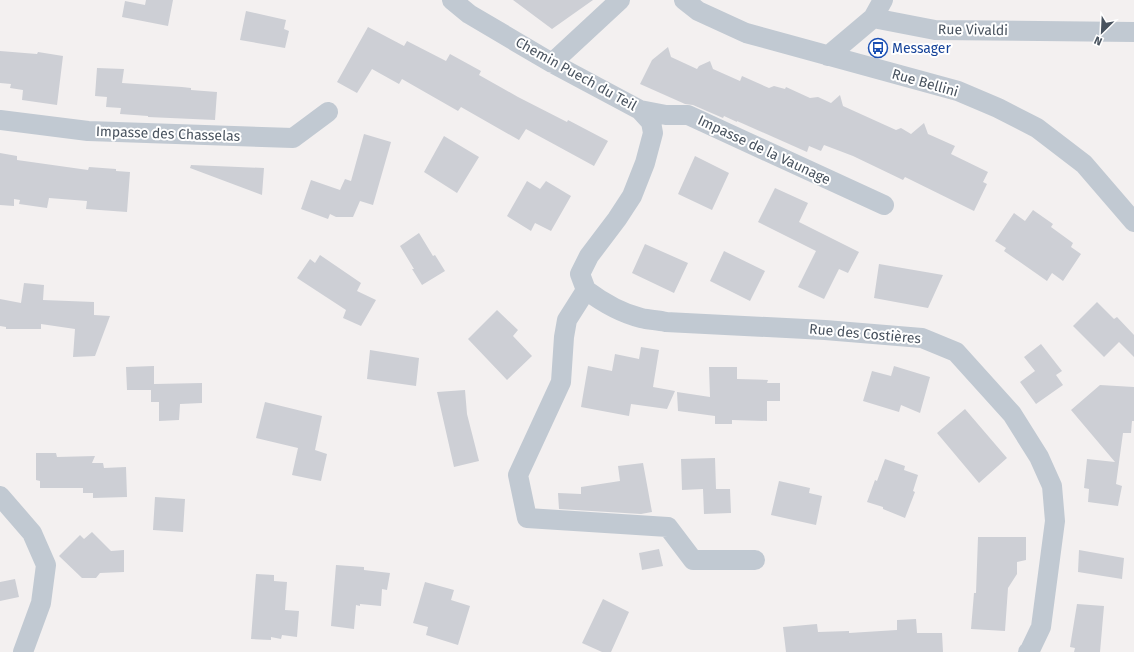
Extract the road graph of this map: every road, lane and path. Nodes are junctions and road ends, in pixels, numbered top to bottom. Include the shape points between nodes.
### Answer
1 (452, 0) edge
2 (620, 0) edge
3 (684, 0) edge
4 (883, 0) edge
5 (873, 18) junction
6 (1134, 32) edge
7 (828, 56) junction
8 (552, 63) junction
9 (640, 110) junction
10 (328, 112) dead end
11 (0, 120) edge
12 (884, 205) dead end
13 (1134, 222) edge
14 (586, 290) junction
15 (0, 496) edge
16 (755, 560) dead end
17 (23, 652) edge
18 (1028, 652) edge

1 - 8 street, Chemin Puech du Teil via 468,14
2 - 8 street
3 - 7 street, Rue Bellini via 698,11 746,33
4 - 5 street
5 - 6 street, Rue Vivaldi via 935,30
5 - 7 street
7 - 13 street, Rue Bellini via 958,91 1037,128 1084,164
8 - 9 street, Chemin Puech du Teil
9 - 12 street, Impasse de la Vaunage via 666,115 688,115
9 - 14 street, Chemin Puech du Teil via 651,122 652,133 645,163 632,196 589,256 580,274
10 - 11 street, Impasse des Chasselas via 293,138 88,131
14 - 16 street via 567,320 560,382 518,474 527,518 668,527 693,560
14 - 18 street, Rue des Costières via 599,300 640,318 666,322 922,338 956,352 1012,414 1039,457 1052,486 1055,521 1041,626
15 - 17 street via 32,533 46,565 41,603

